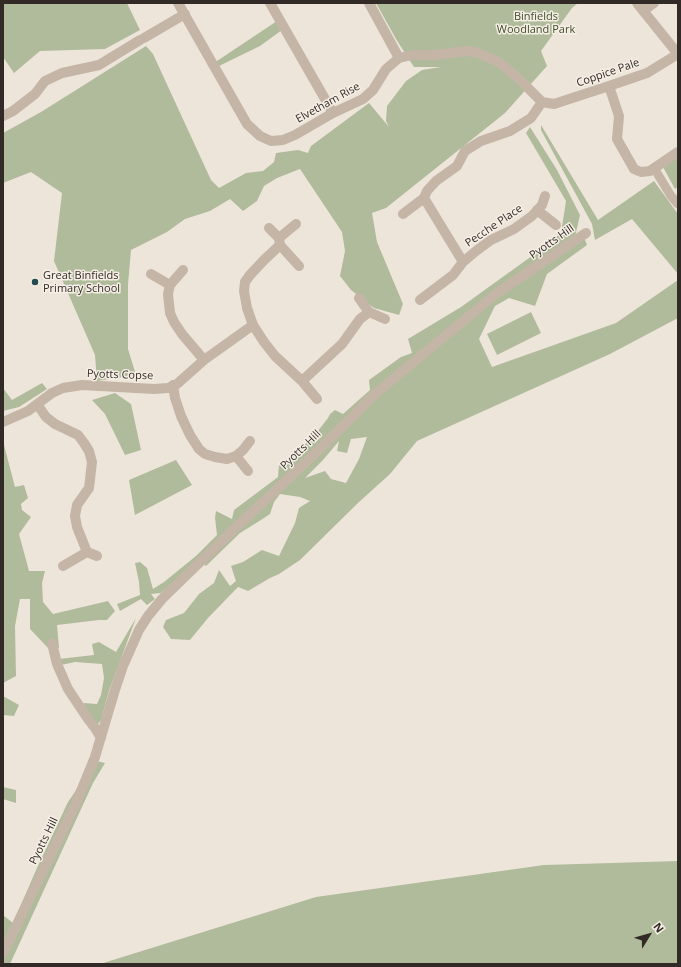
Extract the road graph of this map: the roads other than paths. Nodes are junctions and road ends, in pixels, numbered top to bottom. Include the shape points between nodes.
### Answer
1 (178, 3) edge
2 (270, 3) edge
3 (369, 3) edge
4 (654, 3) edge
5 (640, 7) edge
6 (185, 14) junction
7 (678, 54) edge
8 (399, 58) junction
9 (609, 86) junction
10 (542, 102) junction
11 (333, 113) junction
12 (3, 116) edge
13 (678, 152) edge
14 (654, 168) junction
15 (545, 196) dead end
16 (424, 198) junction
17 (678, 204) edge
18 (537, 210) junction
19 (403, 214) dead end
20 (296, 224) dead end
21 (556, 225) dead end
22 (269, 228) dead end
23 (586, 233) dead end
24 (280, 241) junction
25 (463, 262) junction
26 (298, 266) dead end
27 (183, 270) dead end
28 (151, 274) dead end
29 (170, 285) junction
30 (359, 298) dead end
31 (420, 300) dead end
32 (369, 312) junction
33 (385, 318) dead end
34 (253, 325) junction
35 (204, 360) junction
36 (302, 381) junction
37 (173, 385) junction
38 (317, 399) dead end
39 (37, 404) junction
40 (3, 422) edge
41 (250, 442) dead end
42 (236, 456) junction
43 (248, 471) dead end
44 (87, 552) junction
45 (97, 556) dead end
46 (63, 566) dead end
47 (52, 643) dead end
48 (101, 738) junction
49 (3, 953) edge

1 - 6 street, Elvetham Rise
2 - 11 street
3 - 8 street
4 - 5 street, Coppice Pale
5 - 7 street, Coppice Pale
6 - 11 street, Elvetham Rise via 247,124 260,136 271,141 283,140
6 - 12 street via 99,65 62,73 45,81 35,94
7 - 9 street, Coppice Pale via 647,72
8 - 10 street via 468,51 478,53 499,62
8 - 11 street, Elvetham Rise via 386,69 373,90 363,99
9 - 10 street, Coppice Pale via 554,104
9 - 14 street via 620,116 618,138 634,169 641,172
10 - 16 street via 531,118 510,131 481,141 465,151 458,166 436,181
13 - 14 street
14 - 17 street
15 - 18 street, Pecche Place
16 - 19 street
16 - 25 street, Pecche Place
18 - 21 street, Pecche Place
18 - 25 street, Pecche Place via 514,229 491,240
20 - 24 street
22 - 24 street
23 - 48 street, Pyotts Hill via 497,293 375,394 162,599 139,630 123,666
24 - 26 street
24 - 34 street via 245,282 247,308
25 - 31 street, Pecche Place via 453,275
27 - 29 street
28 - 29 street
29 - 35 street via 168,294 174,322
30 - 32 street
32 - 33 street
32 - 36 street via 360,319 342,344
34 - 35 street, Pyotts Copse
34 - 36 street via 276,356
35 - 37 street, Pyotts Copse
36 - 38 street
37 - 39 street, Pyotts Copse via 154,389 82,385 63,388
37 - 42 street via 181,416 199,449 215,457 227,459
39 - 40 street, Pyotts Copse
39 - 44 street via 46,417 55,424 78,435 89,451 92,462 89,488 77,505 75,516
41 - 42 street
42 - 43 street
44 - 45 street
44 - 46 street
47 - 48 street via 57,664 68,689
48 - 49 street, Pyotts Hill via 77,801

